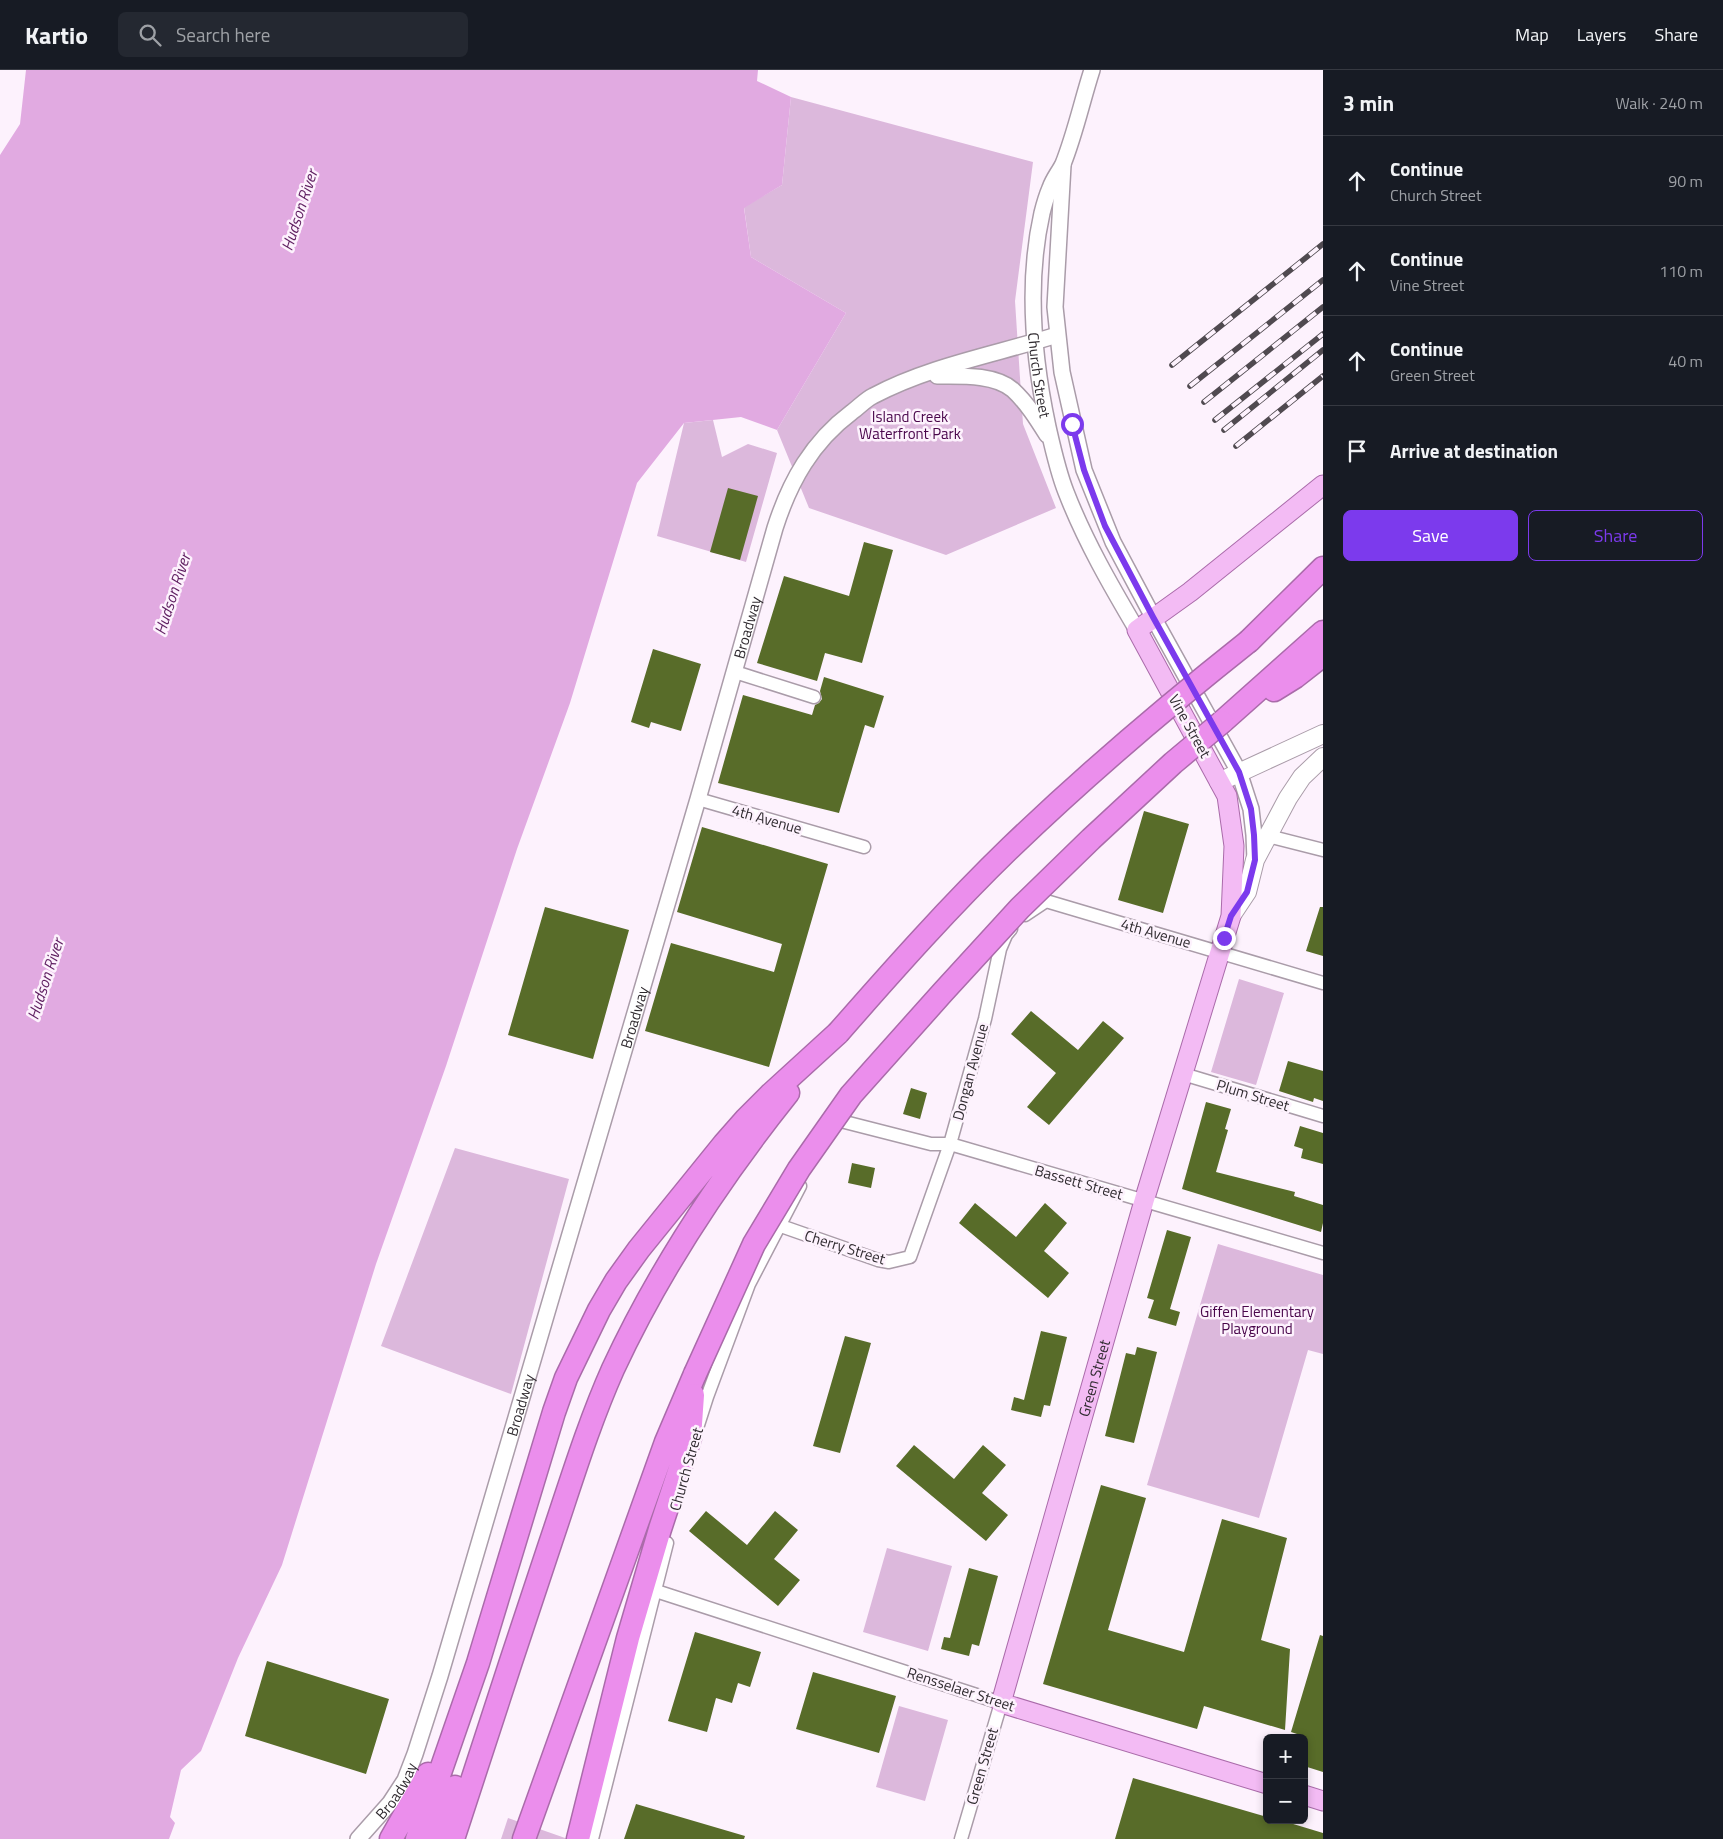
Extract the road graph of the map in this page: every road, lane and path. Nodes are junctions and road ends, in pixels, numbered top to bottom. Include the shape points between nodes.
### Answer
1 (1092, 70) edge
2 (1062, 165) junction
3 (1057, 335) junction
4 (1034, 342) junction
5 (918, 377) junction
6 (1052, 443) junction
7 (1323, 485) edge
8 (1323, 568) edge
9 (1323, 582) edge
10 (1153, 617) junction
11 (1137, 630) junction
12 (1323, 632) edge
13 (1249, 641) junction
14 (1323, 655) edge
15 (735, 672) junction
16 (814, 697) dead end
17 (1222, 722) junction
18 (1323, 734) edge
19 (1323, 757) edge
20 (1239, 772) junction
21 (1219, 782) junction
22 (698, 799) junction
23 (1268, 836) junction
24 (1234, 846) joint
25 (864, 848) dead end
26 (1323, 850) edge
27 (1255, 860) junction
28 (1046, 901) joint
29 (1231, 916) junction
30 (1220, 952) junction
31 (1323, 982) edge
32 (838, 1033) junction
33 (1183, 1074) junction
34 (1323, 1116) edge
35 (833, 1119) joint
36 (950, 1144) junction
37 (1144, 1201) junction
38 (781, 1226) junction
39 (1323, 1253) edge
40 (910, 1257) joint
41 (695, 1374) junction
42 (656, 1591) junction
43 (521, 1629) junction
44 (478, 1663) junction
45 (1001, 1702) junction
46 (1263, 1783) edge
47 (1308, 1797) edge
48 (1323, 1801) edge
49 (358, 1839) edge
50 (391, 1839) edge
51 (417, 1839) edge
52 (434, 1839) edge
53 (453, 1839) edge
54 (524, 1839) edge
55 (578, 1839) edge
56 (592, 1839) edge
57 (961, 1839) edge

1 - 2 street, Church Street
2 - 3 street, Church Street via 1055,308
2 - 4 street, Church Street via 1050,187 1036,243
3 - 4 street, Broadway
3 - 10 street, Church Street via 1084,470 1105,526
4 - 5 street, Broadway
4 - 6 street, Church Street
5 - 6 street via 969,376 989,379 1012,389
5 - 15 street, Broadway via 872,397 846,417 824,437 794,479 783,503
6 - 11 street, Church Street via 1066,491 1083,532
7 - 10 main road via 1190,592
8 - 13 highway
9 - 13 highway
10 - 11 main road
10 - 20 street, Vine Street
11 - 21 main road, Vine Street
12 - 17 highway
13 - 32 highway, bridge via 1106,760 1010,848
14 - 17 highway via 1295,678
15 - 16 street
15 - 22 street, Broadway
17 - 41 highway, bridge via 1173,763 1020,908 852,1095 799,1169 754,1244
18 - 20 main road
19 - 23 main road, Green Street via 1302,777
20 - 21 main road
20 - 27 street, Vine Street via 1251,809
21 - 24 main road, Vine Street via 1227,796
22 - 25 street, 4th Avenue
22 - 49 street, Broadway via 416,1754 399,1791
23 - 26 street
23 - 27 main road, Green Street
24 - 29 main road, Green Street
27 - 29 main road, Green Street via 1247,892
28 - 30 street, 4th Avenue
28 - 36 street, Dongan Avenue via 1017,921 1000,949 985,1019
29 - 30 main road, Green Street
30 - 31 street, 4th Avenue
30 - 33 main road, Green Street
32 - 43 highway via 722,1182 673,1256 632,1331 597,1408
32 - 44 highway via 770,1094 724,1144 639,1249 599,1310 566,1378 554,1412
33 - 34 street, Plum Street
33 - 37 main road, Green Street
35 - 36 street, Bassett Street via 932,1144
35 - 38 street, Church Street
36 - 37 street, Bassett Street
36 - 40 street, Dongan Avenue
37 - 39 street, Bassett Street
37 - 45 main road, Green Street
38 - 40 street, Cherry Street via 878,1260 889,1262
38 - 42 street, Church Street via 749,1284 707,1397 680,1485
41 - 54 highway via 663,1451
41 - 55 highway via 690,1438 628,1638
42 - 45 street, Rensselaer Street
42 - 56 street, Church Street
43 - 52 highway
43 - 53 highway
44 - 50 highway via 434,1764
44 - 51 highway
45 - 46 main road, Rensselaer Street
45 - 57 street, Green Street
47 - 48 main road

